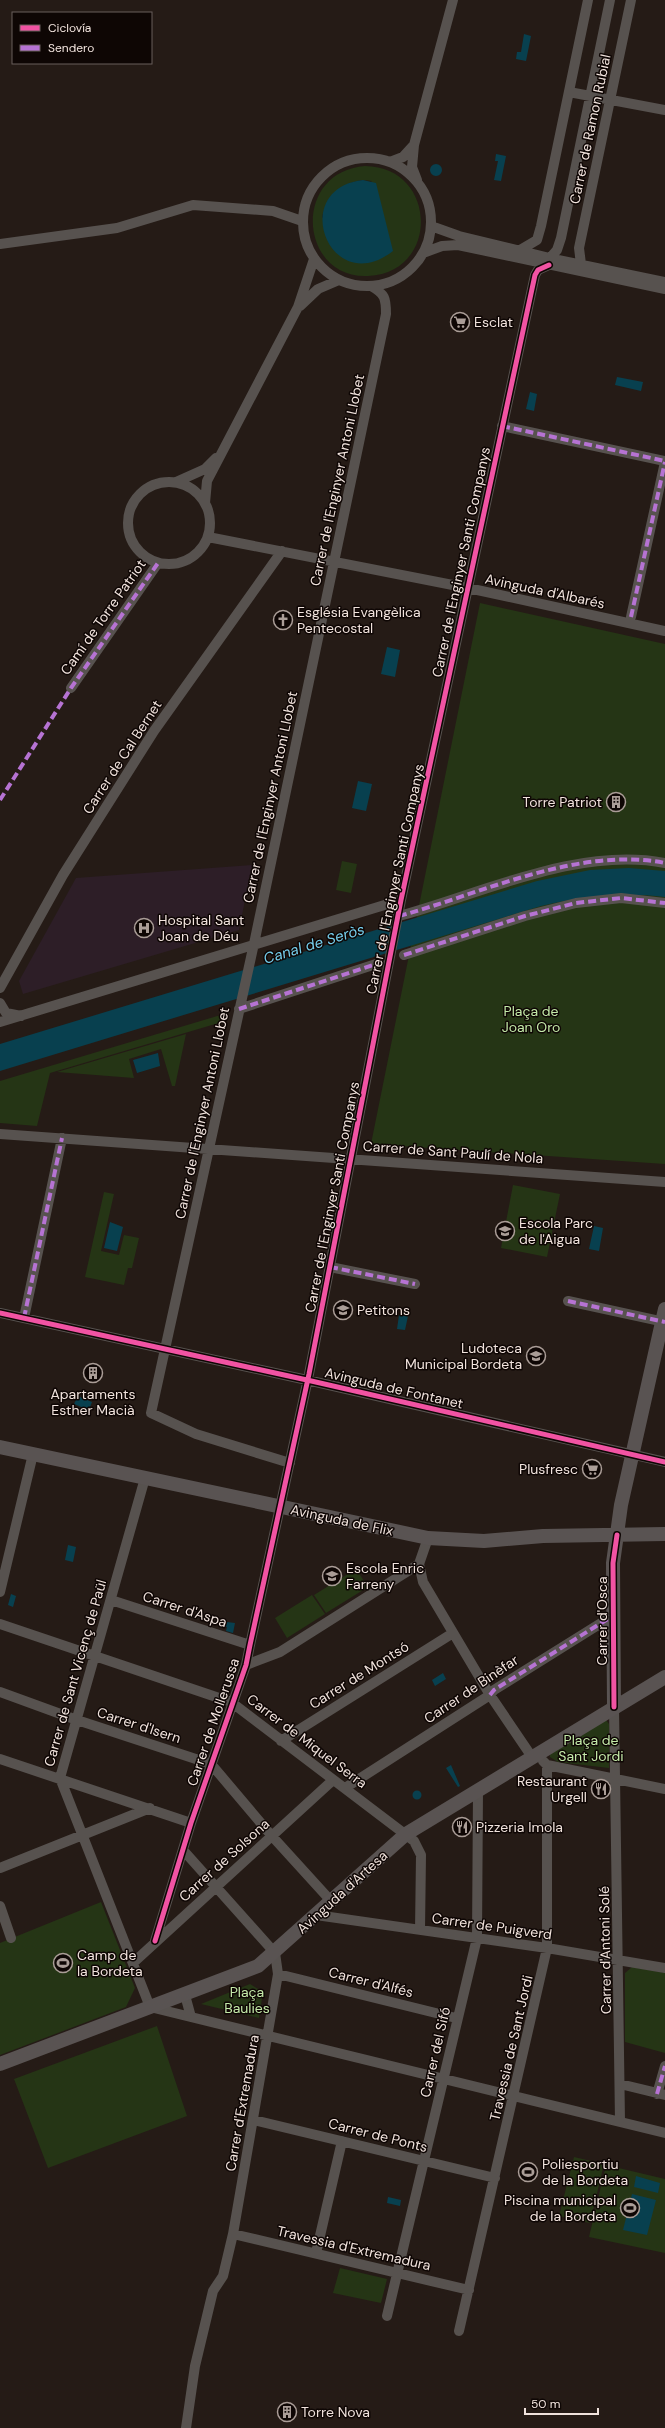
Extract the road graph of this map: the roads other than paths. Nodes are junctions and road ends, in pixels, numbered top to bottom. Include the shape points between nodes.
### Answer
1 (453, 0) edge
2 (588, 0) edge
3 (610, 0) edge
4 (631, 0) edge
5 (569, 92) junction
6 (590, 96) junction
7 (610, 99) junction
8 (665, 110) edge
9 (414, 145) junction
10 (390, 162) junction
11 (420, 186) junction
12 (302, 221) junction
13 (431, 226) junction
14 (0, 244) edge
15 (520, 250) junction
16 (423, 253) junction
17 (314, 259) junction
18 (550, 261) junction
19 (581, 264) junction
20 (339, 280) junction
21 (665, 282) edge
22 (371, 286) junction
23 (665, 289) edge
24 (298, 308) junction
25 (502, 426) junction
26 (219, 456) junction
27 (665, 462) edge
28 (176, 482) junction
29 (205, 503) junction
30 (208, 537) junction
31 (282, 551) junction
32 (334, 561) junction
33 (158, 563) junction
34 (468, 588) junction
35 (631, 617) dead end
36 (665, 632) edge
37 (71, 688) dead end
38 (665, 863) edge
39 (401, 900) junction
40 (665, 903) edge
41 (398, 916) junction
42 (253, 946) junction
43 (404, 955) dead end
44 (379, 963) dead end
45 (0, 988) edge
46 (0, 1003) edge
47 (239, 1009) junction
48 (23, 1016) junction
49 (0, 1022) edge
50 (0, 1134) edge
51 (62, 1138) junction
52 (207, 1151) junction
53 (352, 1159) junction
54 (665, 1182) edge
55 (330, 1267) junction
56 (415, 1284) dead end
57 (568, 1301) dead end
58 (0, 1313) edge
59 (664, 1317) edge
60 (24, 1318) junction
61 (166, 1349) junction
62 (308, 1380) junction
63 (0, 1447) edge
64 (33, 1454) junction
65 (633, 1456) junction
66 (665, 1462) edge
67 (290, 1463) junction
68 (145, 1478) junction
69 (281, 1506) junction
70 (665, 1534) edge
71 (617, 1535) junction
72 (428, 1538) junction
73 (419, 1564) junction
74 (0, 1592) edge
75 (111, 1600) junction
76 (614, 1615) junction
77 (0, 1624) edge
78 (452, 1632) junction
79 (250, 1645) junction
80 (96, 1656) junction
81 (246, 1665) junction
82 (665, 1677) edge
83 (0, 1692) edge
84 (490, 1695) junction
85 (231, 1702) junction
86 (614, 1707) junction
87 (77, 1720) junction
88 (281, 1741) junction
89 (535, 1755) junction
90 (0, 1759) edge
91 (211, 1764) junction
92 (547, 1765) junction
93 (60, 1778) junction
94 (617, 1778) junction
95 (333, 1780) junction
96 (345, 1788) junction
97 (665, 1789) edge
98 (478, 1790) junction
99 (150, 1808) junction
100 (191, 1823) junction
101 (406, 1834) junction
102 (271, 1835) junction
103 (82, 1836) junction
104 (183, 1850) junction
105 (0, 1868) edge
106 (214, 1887) junction
107 (330, 1901) junction
108 (0, 1906) edge
109 (316, 1914) junction
110 (420, 1930) junction
111 (12, 1938) dead end
112 (477, 1938) junction
113 (154, 1941) junction
114 (547, 1948) junction
115 (275, 1953) junction
116 (619, 1960) junction
117 (134, 1962) junction
118 (665, 1968) edge
119 (278, 1974) junction
120 (185, 1995) junction
121 (150, 2007) junction
122 (191, 2017) junction
123 (456, 2018) junction
124 (268, 2036) junction
125 (0, 2064) edge
126 (665, 2066) edge
127 (444, 2079) junction
128 (620, 2084) junction
129 (661, 2095) edge
130 (514, 2096) junction
131 (254, 2120) junction
132 (620, 2121) junction
133 (665, 2133) edge
134 (342, 2141) junction
135 (424, 2161) junction
136 (495, 2178) junction
137 (233, 2234) junction
138 (316, 2253) junction
139 (398, 2273) junction
140 (469, 2290) junction
141 (387, 2316) dead end
142 (459, 2331) dead end
143 (186, 2428) edge

1 - 9 street
2 - 5 street, Carrer de Ramon Rubial
3 - 6 street, Carrer de Ramon Rubial
4 - 7 street, Carrer de Ramon Rubial
5 - 6 street
5 - 15 street, Carrer de Ramon Rubial via 538,240
6 - 7 street
6 - 18 street, Carrer de Ramon Rubial via 561,238
7 - 8 street
7 - 19 street, Carrer de Ramon Rubial via 579,248
9 - 10 street via 403,157
9 - 11 street via 412,167
10 - 11 street via 407,172
10 - 12 street via 370,158 350,160 331,168 316,182 306,200
11 - 13 street via 428,205
12 - 14 street via 273,211 193,205 117,228
12 - 17 street via 305,241
13 - 15 street via 459,236
13 - 16 street
15 - 18 street
16 - 18 street via 442,246 458,245
16 - 22 street via 410,270 392,282
17 - 20 street via 325,271
17 - 24 street
18 - 19 street
18 - 23 street
18 - 25 street, Carrer de l'Enginyer Santi Companys via 535,275
19 - 21 street
20 - 22 street via 353,285
20 - 24 street via 318,289
22 - 32 street, Carrer de l'Enginyer Antoni Llobet via 383,293 386,299 386,314
24 - 26 street via 261,382
25 - 27 street
25 - 34 street, Carrer de l'Enginyer Santi Companys
26 - 28 street via 205,469
26 - 29 street via 207,481
27 - 35 street
28 - 29 street via 189,487
28 - 33 street via 162,482 149,487 138,495 129,514 129,535 135,547 145,557
29 - 30 street via 210,523
30 - 31 street, Avinguda d'Albarés
30 - 33 street via 203,547 185,561 172,564
31 - 32 street, Avinguda d'Albarés
31 - 45 street, Carrer de Cal Bernet via 154,731 63,874
32 - 34 street, Avinguda d'Albarés
32 - 42 street, Carrer de l'Enginyer Antoni Llobet
33 - 37 street, Camí de Torre Patriot
34 - 36 street, Avinguda d'Albarés
34 - 39 street, Carrer de l'Enginyer Santi Companys
38 - 41 street via 617,860 577,864
39 - 41 street, Carrer de l'Enginyer Santi Companys
39 - 42 street
40 - 43 street via 621,898 576,903 525,916
41 - 53 street, Carrer de l'Enginyer Santi Companys
42 - 47 street, Carrer de l'Enginyer Antoni Llobet
42 - 48 street
44 - 47 street
46 - 48 street via 6,1013
47 - 52 street, Carrer de l'Enginyer Antoni Llobet
48 - 49 street
50 - 51 street, Carrer de Sant Paulí de Nola
51 - 52 street, Carrer de Sant Paulí de Nola
51 - 60 street
52 - 53 street, Carrer de Sant Paulí de Nola
52 - 61 street, Carrer de l'Enginyer Antoni Llobet
53 - 54 street, Carrer de Sant Paulí de Nola
53 - 55 street, Carrer de l'Enginyer Santi Companys
55 - 56 street
55 - 62 street, Carrer de l'Enginyer Santi Companys
57 - 59 street
58 - 60 street, Avinguda de Fontanet
59 - 65 main road, Carrer d'Osca
60 - 61 street, Avinguda de Fontanet
61 - 62 street, Avinguda de Fontanet
61 - 67 street, Carrer de l'Enginyer Antoni Llobet via 151,1413 196,1434
62 - 65 street, Avinguda de Fontanet
62 - 67 street, Carrer de l'Enginyer Santi Companys
63 - 64 main road, Avinguda de Flix
64 - 68 main road, Avinguda de Flix
64 - 74 street
65 - 66 street, Avinguda de Fontanet
65 - 71 main road, Carrer d'Osca
67 - 69 street, Carrer de l'Enginyer Santi Companys
68 - 69 main road, Avinguda de Flix
68 - 75 street, Carrer de Sant Vicenç de Paül
69 - 72 main road, Avinguda de Flix
69 - 79 street, Carrer de Mollerussa
70 - 71 main road, Avinguda de Flix
71 - 72 main road, Avinguda de Flix via 543,1536 484,1541
71 - 76 main road, Carrer d'Osca
72 - 73 street
73 - 78 street via 423,1582
73 - 81 street via 280,1652
75 - 79 street, Carrer d'Aspa
75 - 80 street, Carrer de Sant Vicenç de Paül
76 - 84 street, Carrer de Binèfar via 494,1690
76 - 86 main road, Carrer d'Osca
77 - 80 street, Carrer de Miquel Serra
78 - 84 street
78 - 88 street, Carrer de Montsó
79 - 81 street, Carrer de Mollerussa
80 - 85 street, Carrer de Miquel Serra
80 - 87 street, Carrer de Sant Vicenç de Paül
81 - 85 street, Carrer de Mollerussa
82 - 86 main road, Avinguda d'Artesa
83 - 87 street, Carrer d'Isern
84 - 89 street
84 - 96 street, Carrer de Binèfar
85 - 88 street, Carrer de Miquel Serra
85 - 91 street, Carrer de Mollerussa
86 - 89 main road, Avinguda d'Artesa
86 - 94 street
87 - 91 street, Carrer d'Isern
87 - 93 street, Carrer de Sant Vicenç de Paül
88 - 95 street, Carrer de Miquel Serra
89 - 92 street
89 - 98 main road, Avinguda d'Artesa
90 - 93 street
91 - 100 street, Carrer de Mollerussa
91 - 102 street
92 - 94 street
92 - 114 street, Travessia de Sant Jordi
93 - 99 street
93 - 103 street, Carrer de Sant Vicenç de Paül
94 - 97 street
94 - 116 street, Carrer d'Antoni Solé
95 - 96 street, Carrer de Miquel Serra
95 - 102 street, Carrer de Solsona
96 - 101 street, Carrer de Miquel Serra
98 - 101 main road, Avinguda d'Artesa
98 - 112 street, Carrer del Sifó
99 - 100 street
99 - 103 street
100 - 104 street, Carrer de Mollerussa
101 - 107 main road, Avinguda d'Artesa
101 - 110 street, Carrer de Miquel Serra via 414,1841 421,1855
102 - 106 street, Carrer de Solsona
102 - 107 street
103 - 105 street
103 - 117 street, Carrer de Sant Vicenç de Paül
104 - 106 street
104 - 113 street, Carrer de Mollerussa
106 - 113 street, Carrer de Solsona
106 - 115 street
107 - 109 main road, Avinguda d'Artesa
108 - 111 street
109 - 110 street, Carrer de Puigverd
109 - 115 main road, Avinguda d'Artesa
110 - 112 street, Carrer de Puigverd
112 - 114 street, Carrer de Puigverd
112 - 123 street, Carrer del Sifó
113 - 117 street, Carrer de Solsona
114 - 116 street, Carrer de Puigverd
114 - 130 street, Travessia de Sant Jordi
115 - 119 street, Carrer d'Extremadura
115 - 120 main road, Avinguda d'Artesa via 244,1973
116 - 118 street, Carrer de Puigverd
116 - 128 street, Carrer d'Antoni Solé
117 - 121 street, Carrer de Sant Vicenç de Paül
119 - 123 street, Carrer d'Alfés
119 - 124 street, Carrer d'Extremadura
120 - 121 main road, Avinguda d'Artesa
120 - 122 street
121 - 122 street
121 - 125 main road, Avinguda d'Artesa
122 - 124 street
123 - 127 street, Carrer del Sifó
124 - 127 street
124 - 131 street, Carrer d'Extremadura
126 - 129 street
127 - 130 street
127 - 135 street, Carrer del Sifó
128 - 129 street
128 - 132 street, Carrer d'Antoni Solé
130 - 132 street
130 - 136 street, Travessia de Sant Jordi
131 - 134 street, Carrer de Ponts
131 - 137 street, Carrer d'Extremadura
132 - 133 street
134 - 135 street, Carrer de Ponts
134 - 138 street
135 - 136 street, Carrer de Ponts
135 - 139 street, Carrer del Sifó
136 - 140 street, Travessia de Sant Jordi
137 - 138 street, Travessia d'Extremadura
137 - 143 street, Carrer d'Extremadura via 223,2276 213,2291 195,2366
138 - 139 street, Travessia d'Extremadura
139 - 140 street, Travessia d'Extremadura
139 - 141 street, Carrer del Sifó
140 - 142 street, Travessia de Sant Jordi

